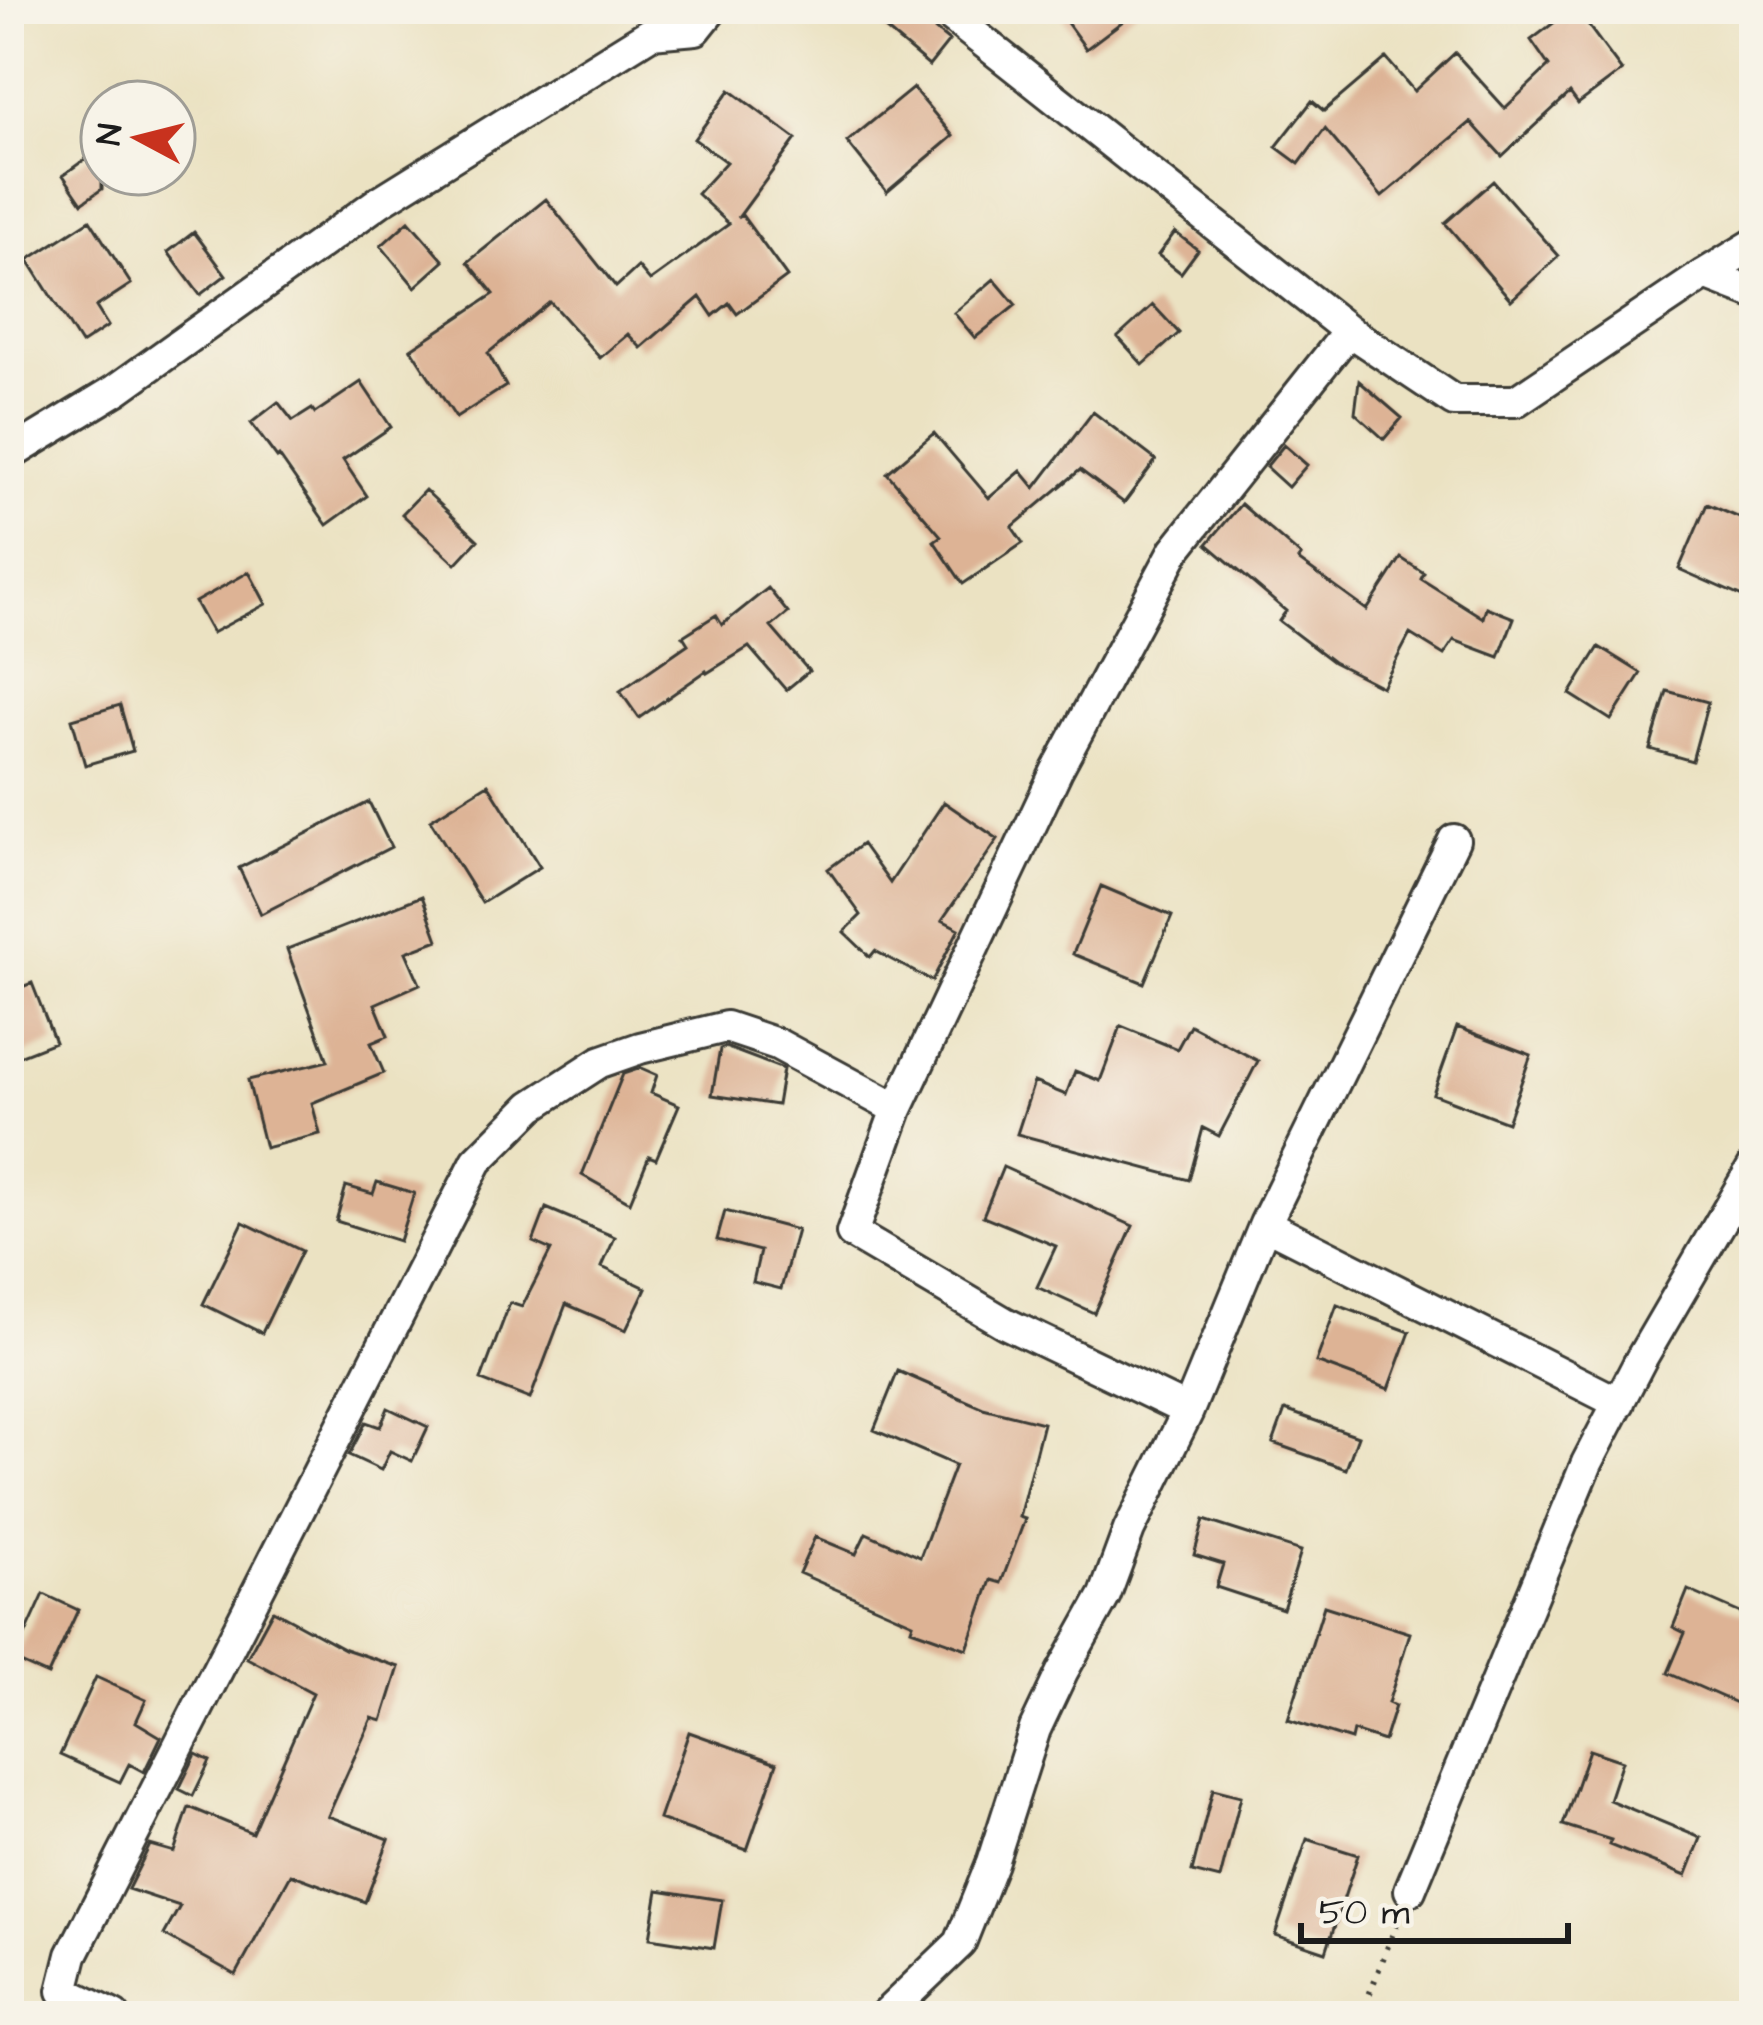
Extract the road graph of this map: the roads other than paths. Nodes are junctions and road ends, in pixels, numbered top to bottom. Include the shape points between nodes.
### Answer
1 (712, 9) edge
2 (942, 9) edge
3 (1754, 244) edge
4 (1705, 274) junction
5 (1754, 293) edge
6 (1349, 331) junction
7 (9, 455) edge
8 (1454, 840) dead end
9 (897, 1108) junction
10 (1754, 1165) edge
11 (1265, 1224) junction
12 (1619, 1403) junction
13 (1188, 1412) junction
14 (1410, 1889) road end
15 (114, 2016) edge
16 (884, 2016) edge

1 - 7 street via 696,29 652,33 379,202 116,390
2 - 6 street
3 - 4 street
4 - 5 street
4 - 6 street via 1516,401 1454,401
6 - 9 street via 1175,550 1057,770
8 - 11 street
9 - 13 street via 852,1233 1005,1323
9 - 15 street via 777,1044 726,1027 600,1062 532,1106 477,1161 72,1954 63,1991
10 - 12 street
11 - 12 street
11 - 13 street
12 - 14 street
13 - 16 street via 1035,1729 960,1943

